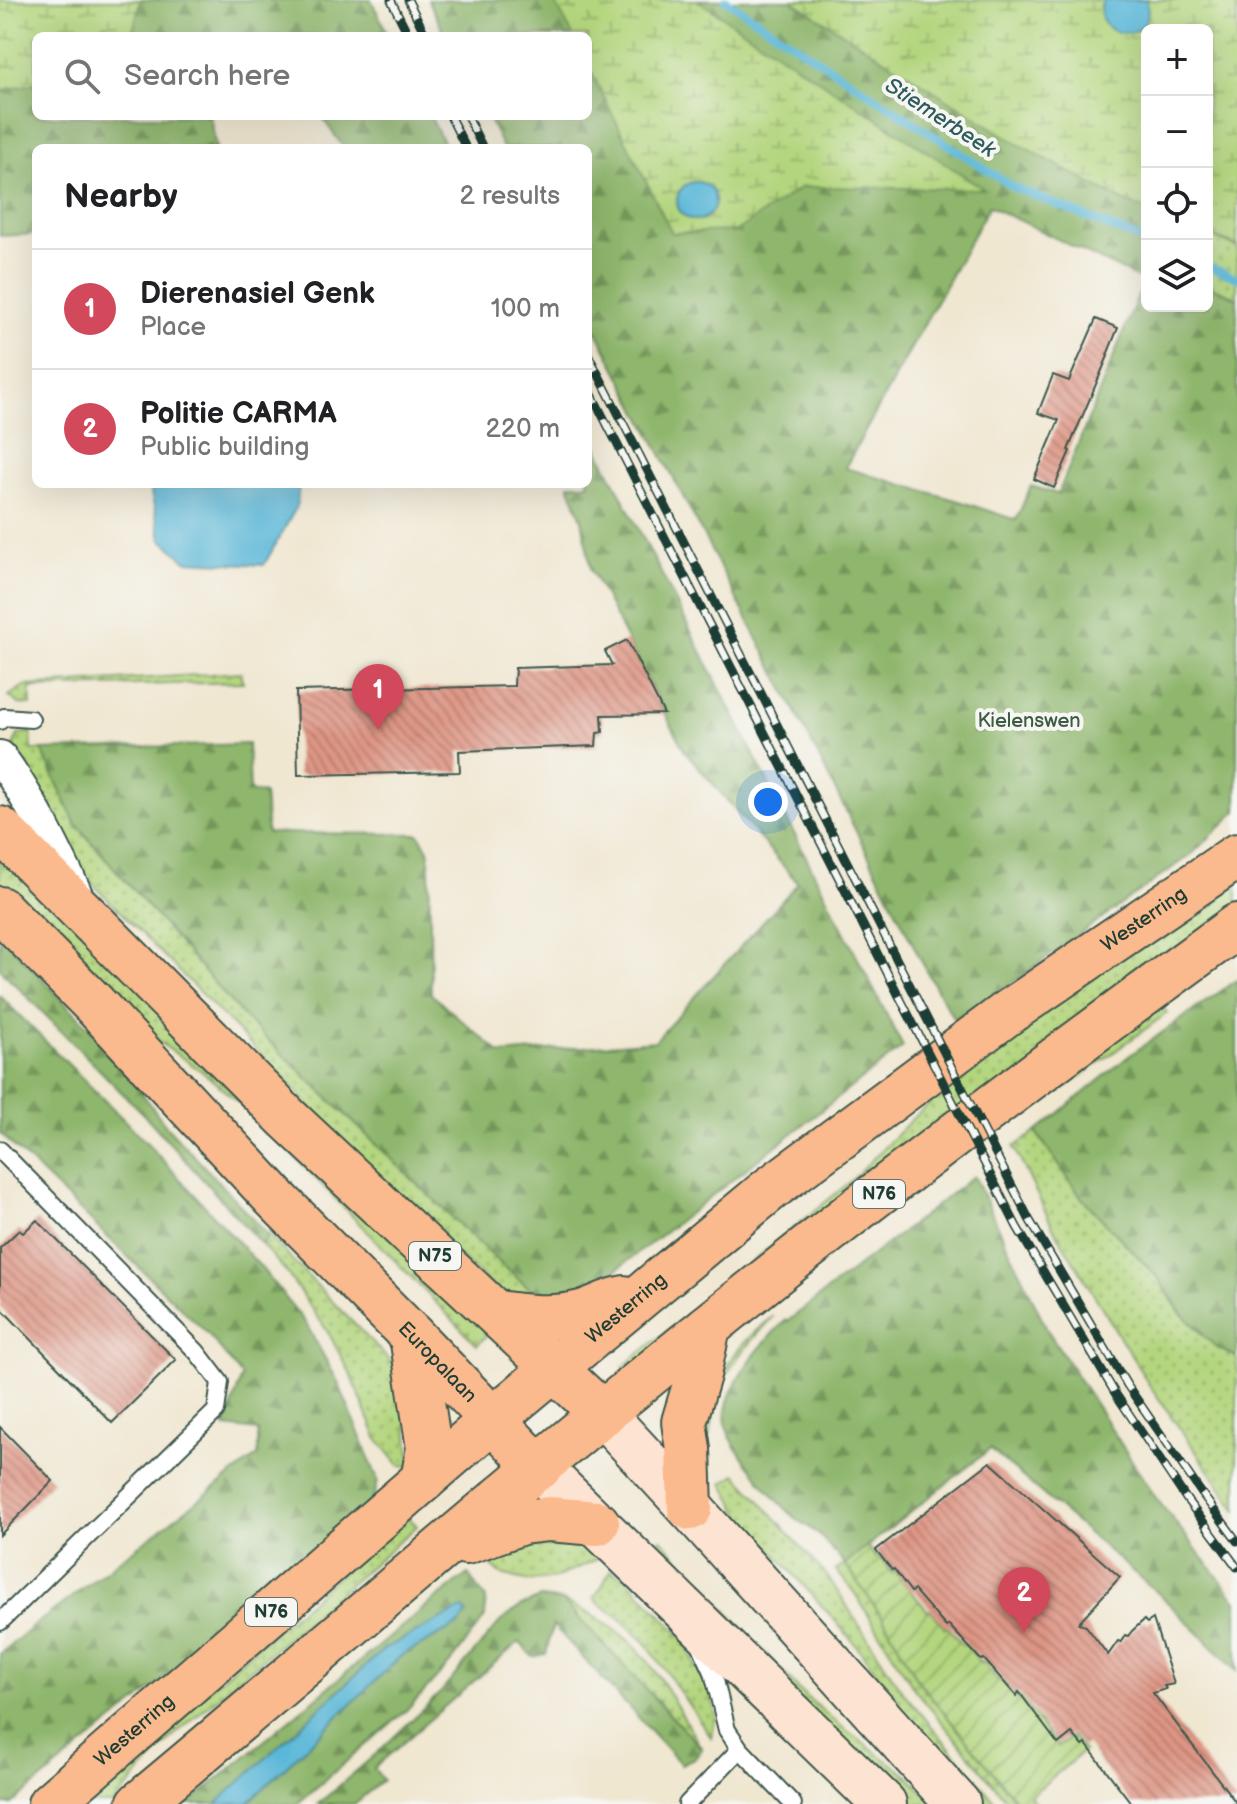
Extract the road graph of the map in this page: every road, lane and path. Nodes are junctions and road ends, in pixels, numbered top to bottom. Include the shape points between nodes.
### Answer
1 (31, 719) dead end
2 (0, 721) edge
3 (0, 757) edge
4 (0, 829) edge
5 (1237, 856) edge
6 (0, 909) edge
7 (86, 917) junction
8 (1237, 926) edge
9 (0, 1150) edge
10 (642, 1294) junction
11 (497, 1313) junction
12 (708, 1327) junction
13 (412, 1336) junction
14 (554, 1368) junction
15 (603, 1414) junction
16 (492, 1420) junction
17 (539, 1468) junction
18 (423, 1480) junction
19 (690, 1508) junction
20 (597, 1523) junction
21 (434, 1555) junction
22 (688, 1615) junction
23 (0, 1622) edge
24 (740, 1749) junction
25 (50, 1804) edge
26 (139, 1804) edge
27 (687, 1804) edge
28 (793, 1804) edge
29 (884, 1804) edge
30 (958, 1804) edge

1 - 2 lane
3 - 7 street
4 - 7 main road, N75
5 - 10 main road, Westerring / N76 via 993,1023 770,1189
6 - 13 main road, Europalaan
7 - 11 main road, N75 via 288,1119
8 - 12 main road, N76 via 1050,1062
9 - 23 lane via 220,1382 216,1411
10 - 11 main road via 559,1318
10 - 14 main road, Westerring / N76
11 - 14 main road, N75
12 - 15 main road, N76
12 - 19 main road via 684,1422
13 - 16 main road, Europalaan
13 - 18 main road via 429,1448
14 - 15 main road, N75
14 - 16 main road, Westerring / N76
15 - 17 main road, N76
15 - 19 main road, N75
16 - 17 main road, Europalaan
16 - 18 main road, Westerring / N76
17 - 20 main road, Europalaan
17 - 21 main road, N76
18 - 25 main road, Westerring / N76
19 - 30 main road, N75
20 - 21 main road via 522,1522
20 - 22 main road, Europalaan
21 - 26 main road, N76
22 - 24 lane via 713,1672 727,1730
22 - 29 main road, Europalaan
24 - 27 lane
24 - 28 lane

